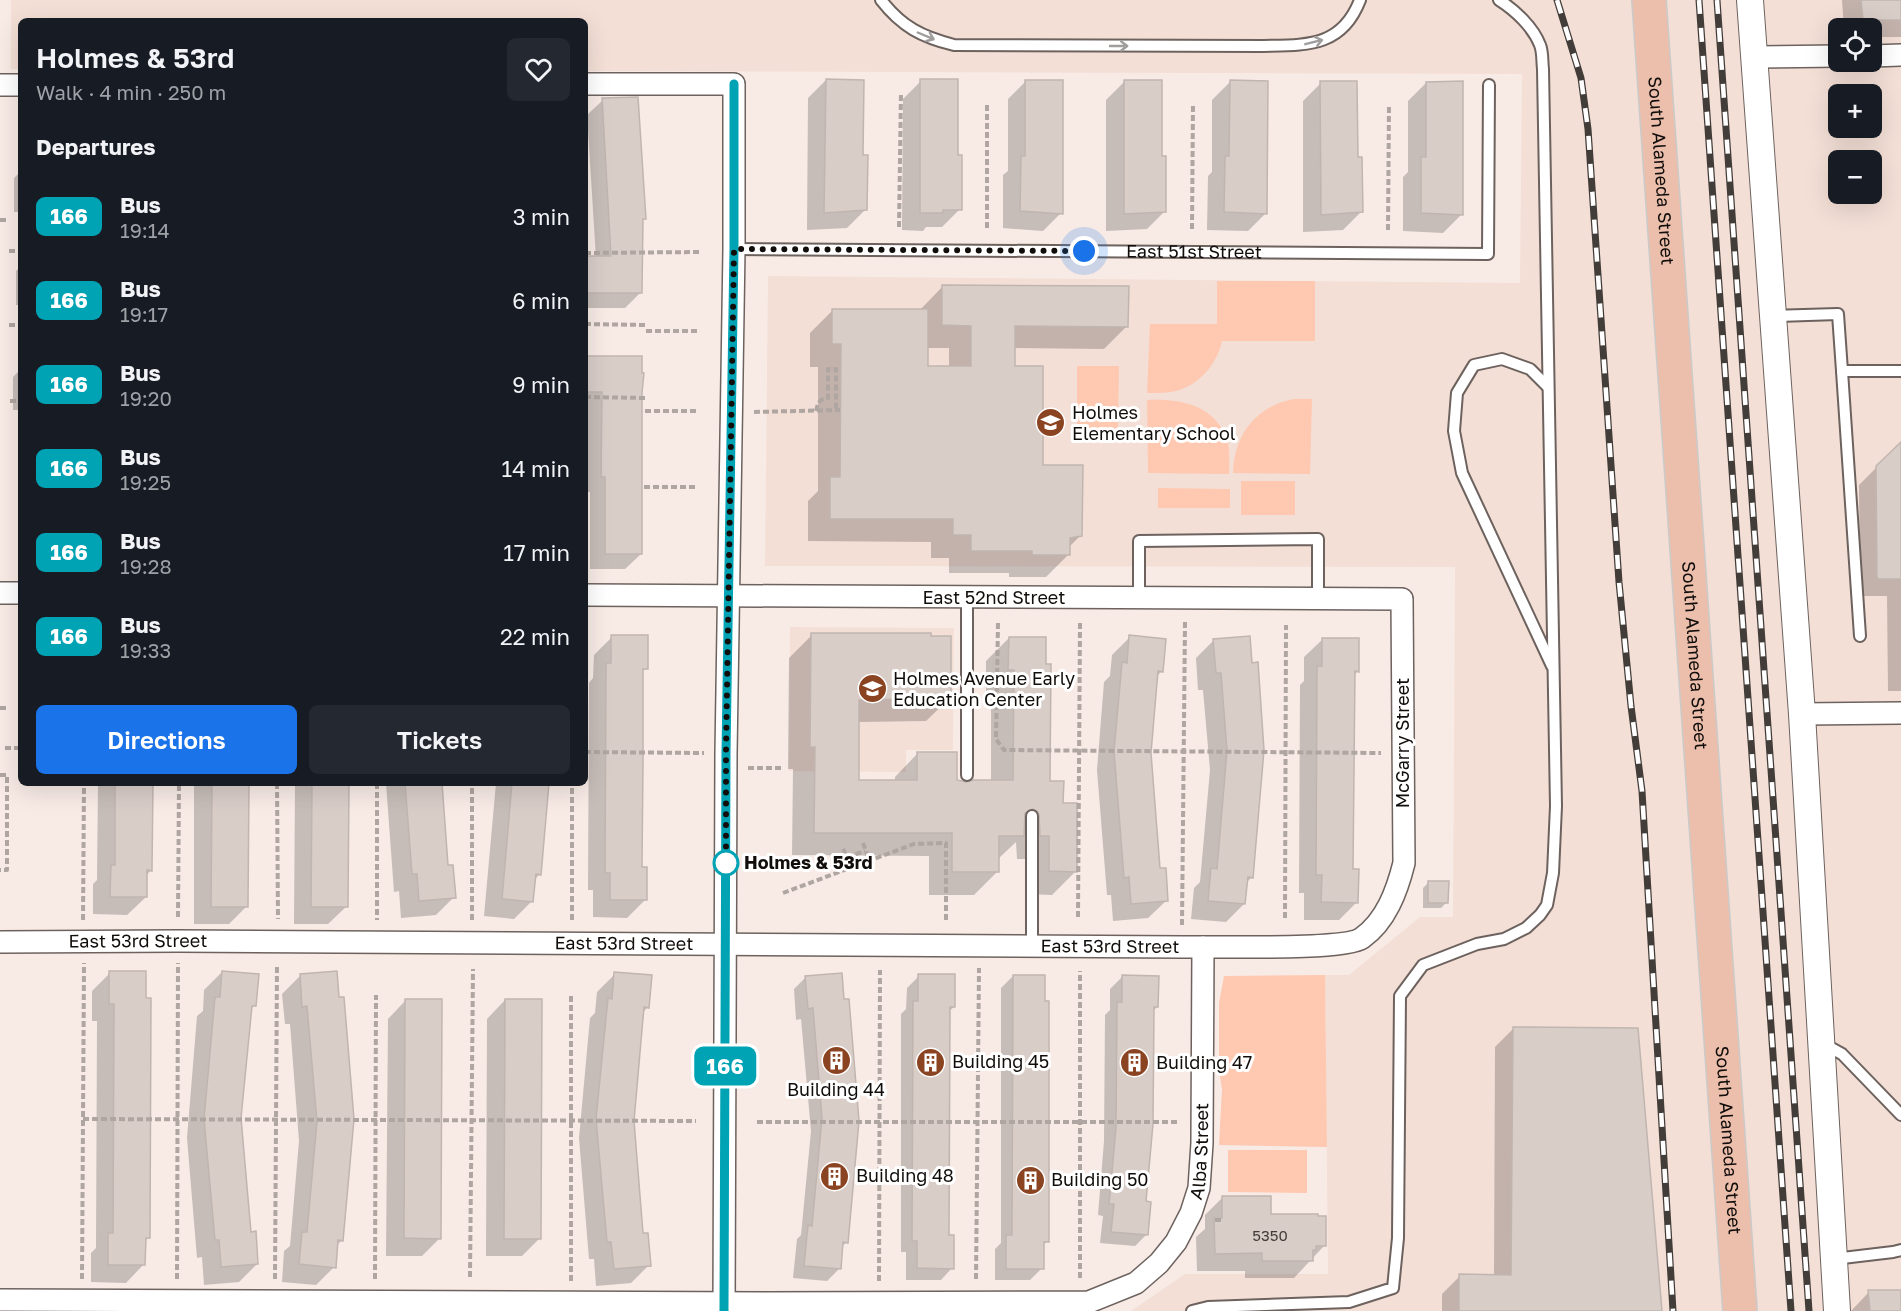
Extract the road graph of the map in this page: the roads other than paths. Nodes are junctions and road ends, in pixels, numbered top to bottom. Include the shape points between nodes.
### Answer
1 (881, 0) edge
2 (1360, 0) edge
3 (1498, 0) edge
4 (1648, 0) edge
5 (1750, 0) edge
6 (1901, 55) edge
7 (1828, 56) edge
8 (1882, 56) edge
9 (1754, 57) junction
10 (588, 84) edge
11 (0, 85) edge
12 (18, 85) edge
13 (1489, 86) dead end
14 (734, 249) junction
15 (1773, 316) junction
16 (1901, 370) edge
17 (1842, 371) junction
18 (1548, 387) junction
19 (0, 593) edge
20 (18, 593) edge
21 (588, 595) edge
22 (728, 596) junction
23 (1139, 597) junction
24 (967, 598) junction
25 (1318, 599) junction
26 (1402, 600) joint
27 (1860, 636) dead end
28 (1554, 670) junction
29 (1901, 713) edge
30 (1802, 714) junction
31 (967, 775) dead end
32 (1032, 816) dead end
33 (1398, 885) joint
34 (0, 942) edge
35 (726, 944) junction
36 (1032, 945) junction
37 (1203, 947) junction
38 (1821, 1043) junction
39 (1901, 1115) edge
40 (1901, 1250) edge
41 (1834, 1258) junction
42 (0, 1300) edge
43 (724, 1307) edge
44 (1192, 1311) edge
45 (1740, 1311) edge
46 (1837, 1311) edge

1 -> 2 lane via 910,30 954,45 1241,46 1310,45 1334,36 1347,24
3 - 18 lane via 1528,26 1541,46
4 - 45 main road, South Alameda Street
5 - 9 street
6 - 8 street
7 - 9 street
9 - 15 street
10 - 14 street via 734,84
11 - 12 street
13 - 14 lane, East 51st Street via 1488,254
14 - 22 street
15 - 17 lane via 1838,314
15 - 30 street
16 - 17 lane
17 - 27 lane
18 - 28 lane
18 - 28 lane via 1530,369 1502,359 1474,365 1457,393 1454,431 1462,473
19 - 20 street
21 - 22 street, East 52nd Street
22 - 24 street, East 52nd Street
22 - 35 street
23 - 24 street, East 52nd Street
23 - 25 street, East 52nd Street
23 - 25 lane via 1139,541 1318,539
24 - 31 lane
25 - 26 street, East 52nd Street
26 - 33 street, McGarry Street via 1404,863
28 - 44 lane via 1556,806 1553,873 1547,905 1526,928 1504,939 1423,965 1400,996 1398,1238 1393,1288 1349,1302 1208,1307
29 - 30 street
30 - 38 street
32 - 36 lane
33 - 37 street, East 53rd Street via 1380,923 1360,940 1335,946
34 - 35 street, East 53rd Street
35 - 36 street, East 53rd Street
35 - 43 street
36 - 37 street, East 53rd Street
37 - 43 street, Alba Street via 1199,1188 1176,1242 1136,1282 1086,1293
38 - 39 lane via 1842,1054
38 - 41 street
40 - 41 lane
41 - 46 street
42 - 43 street

